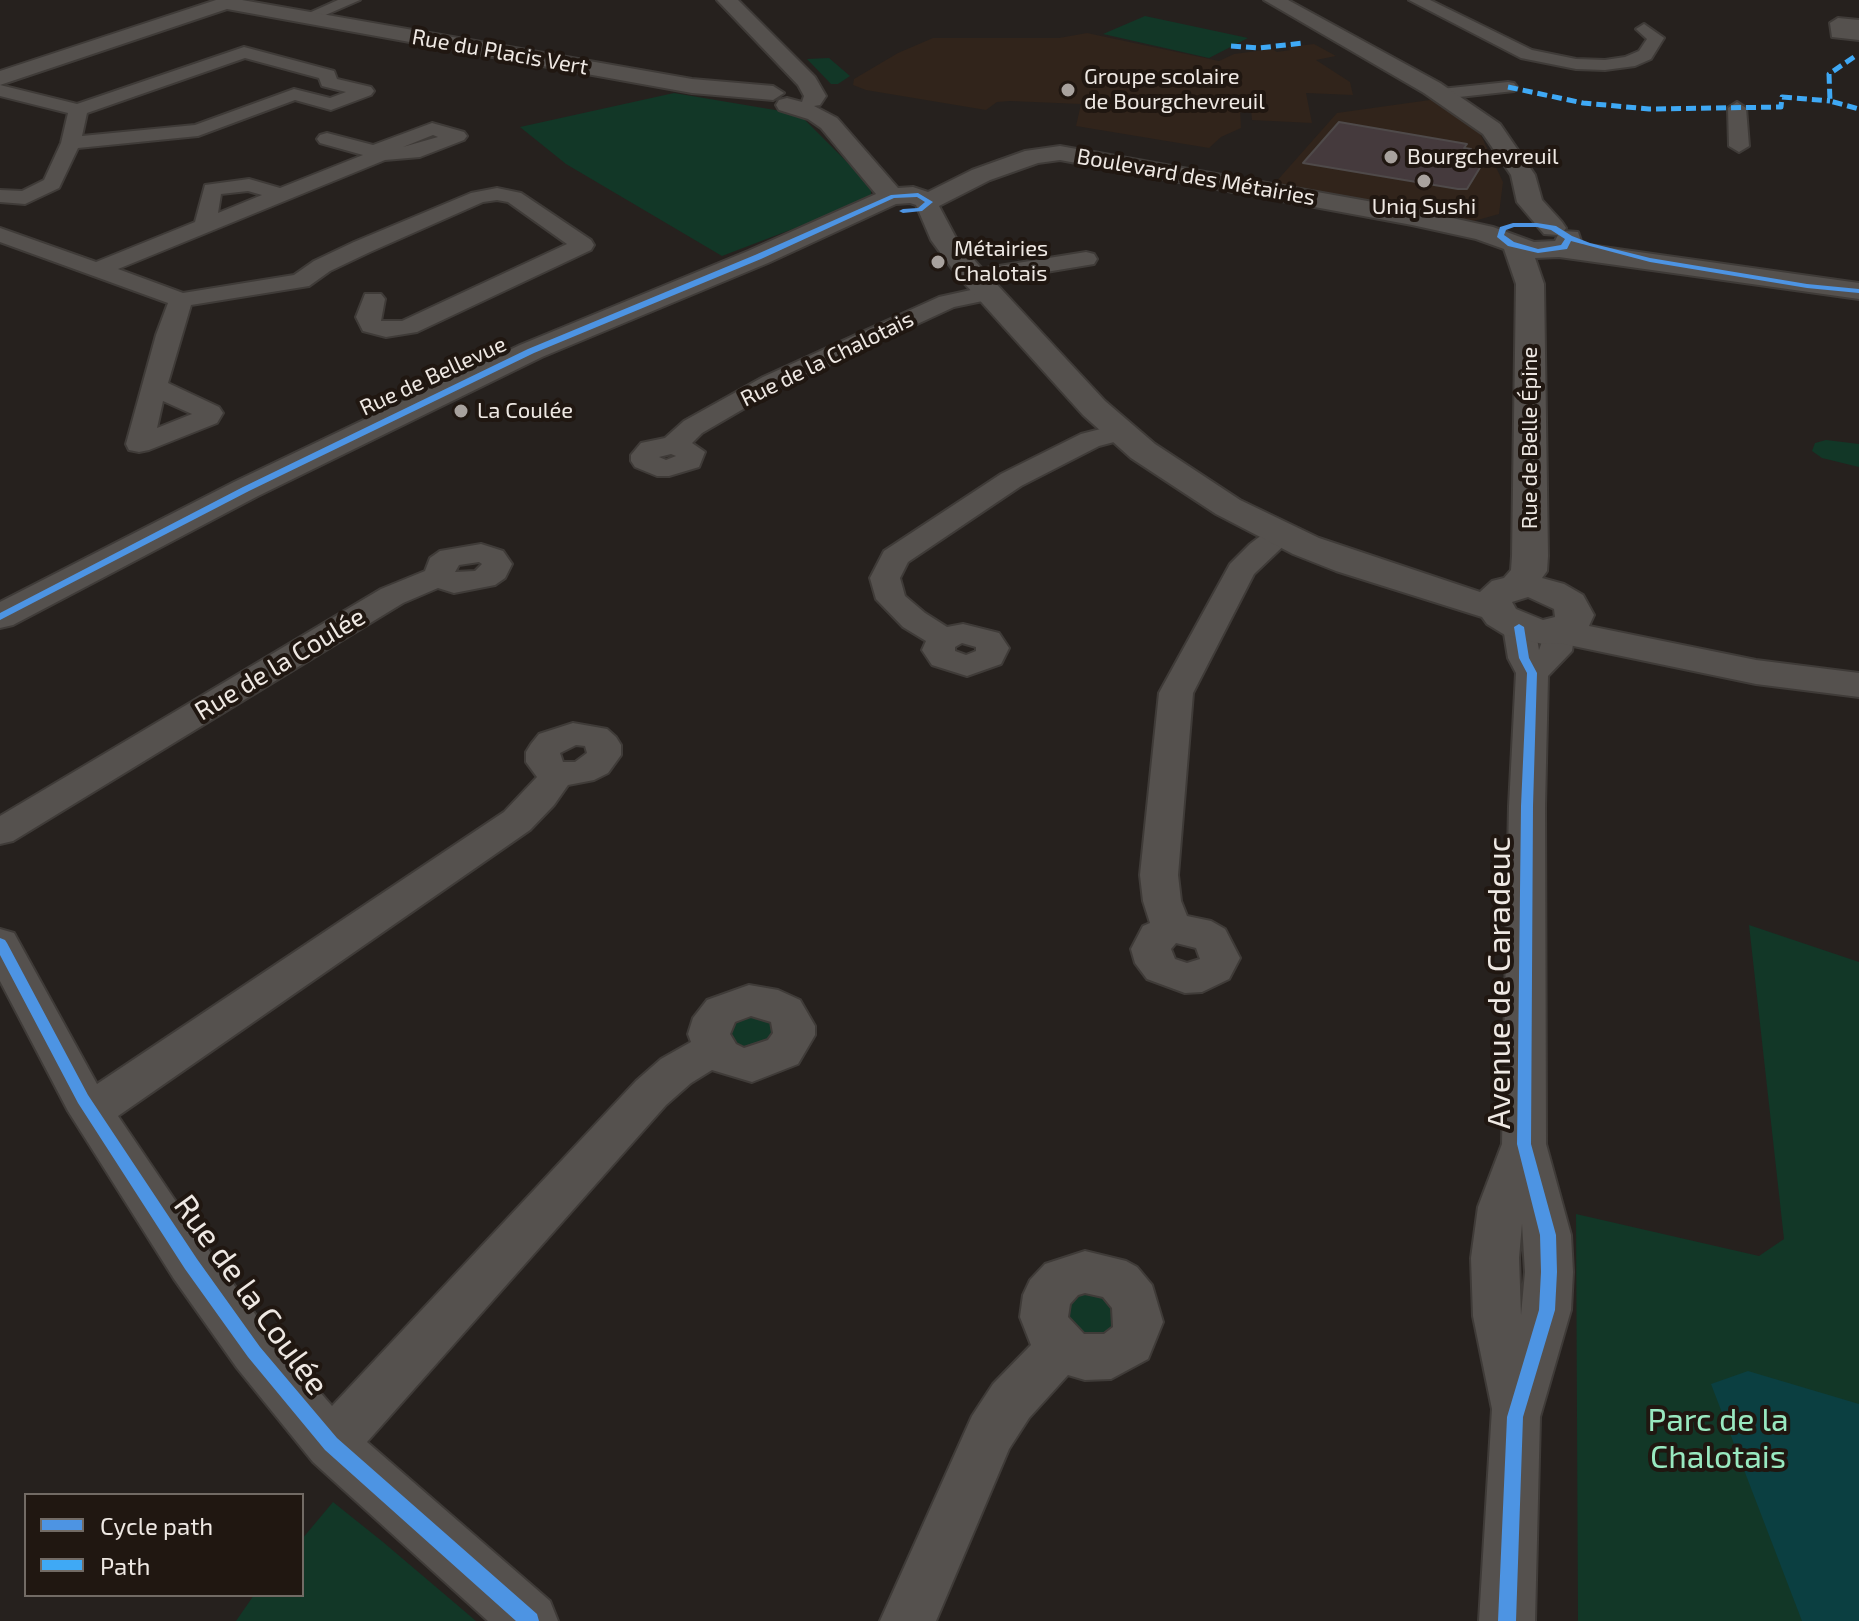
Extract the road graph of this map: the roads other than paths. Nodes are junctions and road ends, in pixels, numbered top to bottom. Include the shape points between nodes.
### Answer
1 (352, 0) edge
2 (727, 0) edge
3 (1274, 0) edge
4 (1417, 0) edge
5 (218, 6) edge
6 (308, 17) junction
7 (1644, 29) dead end
8 (1858, 31) edge
9 (760, 36) junction
10 (1854, 57) dead end
11 (0, 78) edge
12 (328, 82) junction
13 (1508, 87) dead end
14 (0, 90) edge
15 (294, 94) junction
16 (1441, 94) junction
17 (811, 96) junction
18 (779, 97) junction
19 (1737, 108) dead end
20 (78, 110) junction
21 (327, 139) dead end
22 (71, 143) junction
23 (1739, 146) dead end
24 (282, 195) junction
25 (0, 196) edge
26 (907, 202) junction
27 (1530, 202) junction
28 (205, 226) junction
29 (1510, 234) junction
30 (0, 235) edge
31 (1558, 242) junction
32 (1086, 259) dead end
33 (99, 269) junction
34 (301, 281) junction
35 (1530, 284) junction
36 (982, 285) junction
37 (1859, 291) edge
38 (181, 300) junction
39 (388, 302) junction
40 (434, 313) junction
41 (155, 387) dead end
42 (1120, 432) junction
43 (674, 445) dead end
44 (1281, 534) junction
45 (440, 576) dead end
46 (1509, 603) junction
47 (3, 615) edge
48 (1567, 623) junction
49 (944, 639) dead end
50 (1532, 673) junction
51 (1859, 685) edge
52 (558, 773) dead end
53 (0, 832) edge
54 (1172, 929) dead end
55 (0, 943) edge
56 (714, 1049) dead end
57 (91, 1111) junction
58 (1062, 1347) dead end
59 (331, 1444) junction
60 (530, 1621) edge
61 (908, 1621) edge
62 (1507, 1621) edge

1 - 6 street
2 - 9 street
3 - 16 street
4 - 7 street via 1527,54 1576,64 1629,62 1645,55 1656,38
5 - 6 street, Rue du Placis Vert
5 - 11 street, Rue du Placis Vert
6 - 18 street, Rue du Placis Vert
8 - 10 street
9 - 17 street via 801,75
9 - 18 street via 790,83
12 - 15 street
12 - 15 street via 365,91 331,104
12 - 20 street via 328,75 244,52
13 - 16 street
14 - 20 street
15 - 22 street via 198,130
16 - 27 street via 1498,136 1523,175
17 - 18 street
17 - 26 street via 837,114 911,190
18 - 26 street via 829,123 884,185
19 - 23 street
20 - 22 street
21 - 24 street via 378,153
22 - 25 street via 52,184 25,198
24 - 28 street
24 - 28 street via 249,185 212,189
26 - 29 street, Boulevard des Métairies via 1034,156 1060,153
26 - 36 street via 907,219 944,240
26 - 47 street, Rue de Bellevue via 563,337 259,482
27 - 29 street
27 - 31 street
28 - 33 street
29 - 31 street, Boulevard des Métairies
29 - 35 street, Rue de Belle Épine
30 - 33 street
31 - 35 street
31 - 37 street
32 - 36 street, Rue de la Chalotais
33 - 38 street
34 - 38 street
34 - 39 street via 345,285
34 - 40 street via 362,247 478,197 497,194 514,197 583,245
35 - 46 street, Rue de Belle Épine via 1530,556 1529,571
36 - 42 street
36 - 43 street, Rue de la Chalotais via 772,382 693,427
38 - 41 street
39 - 40 street
39 - 40 street via 368,317 371,326 408,327
42 - 44 street via 1196,488
42 - 49 street via 1090,440 1011,480 895,557 885,578 891,599
44 - 46 street via 1349,563
44 - 54 street via 1241,570 1176,693 1159,875
45 - 53 street, Rue de la Coulée via 392,596
46 - 48 street
46 - 50 street, Avenue de Caradeuc
48 - 50 street via 1556,651
48 - 51 street via 1675,655
50 - 62 street, Avenue de Caradeuc via 1524,1144 1501,1207 1495,1258 1497,1316 1515,1417
52 - 57 street via 517,821
55 - 57 street, Rue de la Coulée
56 - 59 street, Rue de la Coulée via 651,1093
57 - 59 street, Rue de la Coulée via 254,1352
58 - 61 street via 1011,1401 990,1433
59 - 60 street, Rue de la Coulée

